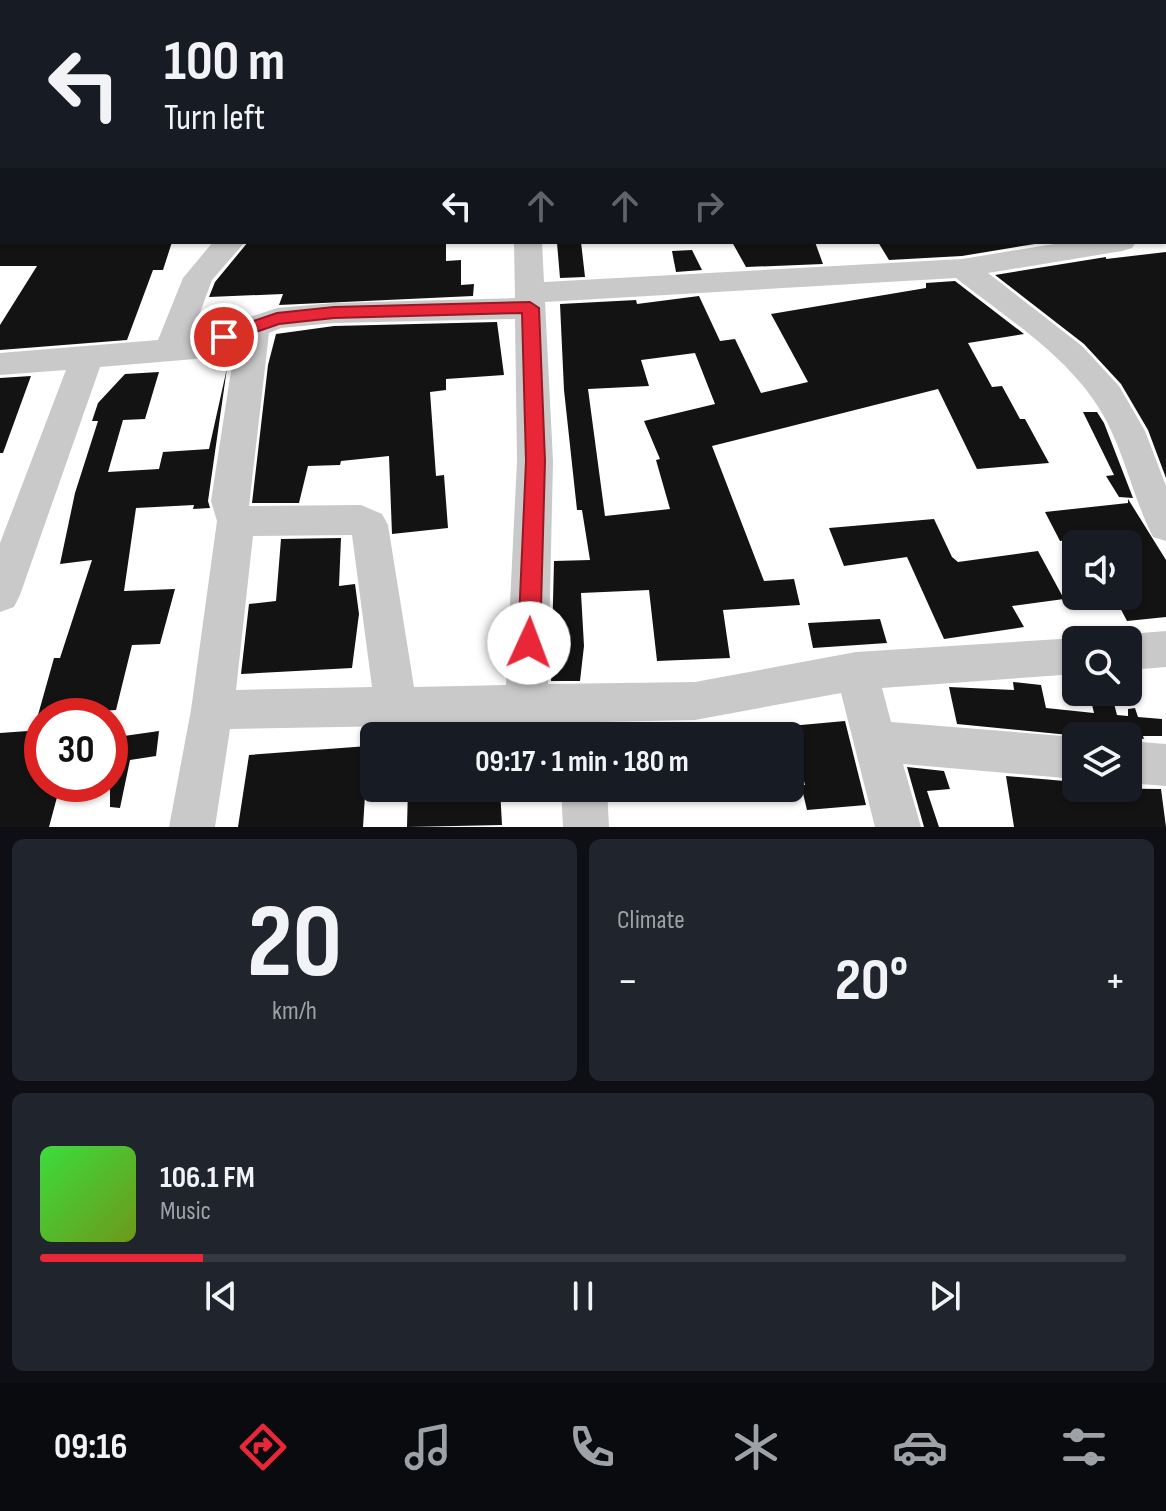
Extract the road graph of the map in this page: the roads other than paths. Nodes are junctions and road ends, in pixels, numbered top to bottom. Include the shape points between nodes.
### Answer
1 (228, 244) edge
2 (528, 244) edge
3 (1110, 244) edge
4 (962, 268) junction
5 (530, 300) junction
6 (254, 325) junction
7 (171, 350) junction
8 (87, 358) junction
9 (0, 364) edge
10 (236, 521) junction
11 (1166, 526) edge
12 (0, 595) edge
13 (1166, 649) edge
14 (1142, 651) edge
15 (1062, 657) edge
16 (856, 671) junction
17 (395, 704) junction
18 (526, 704) junction
19 (212, 710) junction
20 (580, 719) edge
21 (874, 741) junction
22 (1062, 757) edge
23 (1142, 763) edge
24 (1166, 765) edge
25 (585, 802) edge
26 (192, 827) edge
27 (586, 827) edge
28 (898, 827) edge

1 - 7 street via 189,289
2 - 5 street
3 - 4 street
4 - 5 street
4 - 11 street via 1102,385 1123,419
5 - 6 street via 277,318
5 - 18 street via 535,461
6 - 7 street via 195,348
6 - 10 street via 229,501
7 - 8 street
8 - 9 street
8 - 12 street
10 - 17 street via 361,520 369,525
10 - 19 street
13 - 14 street
15 - 16 street
16 - 20 street
16 - 21 street
17 - 18 street
17 - 19 street
18 - 20 street
19 - 26 street
21 - 22 street
21 - 28 street
23 - 24 street
25 - 27 street

